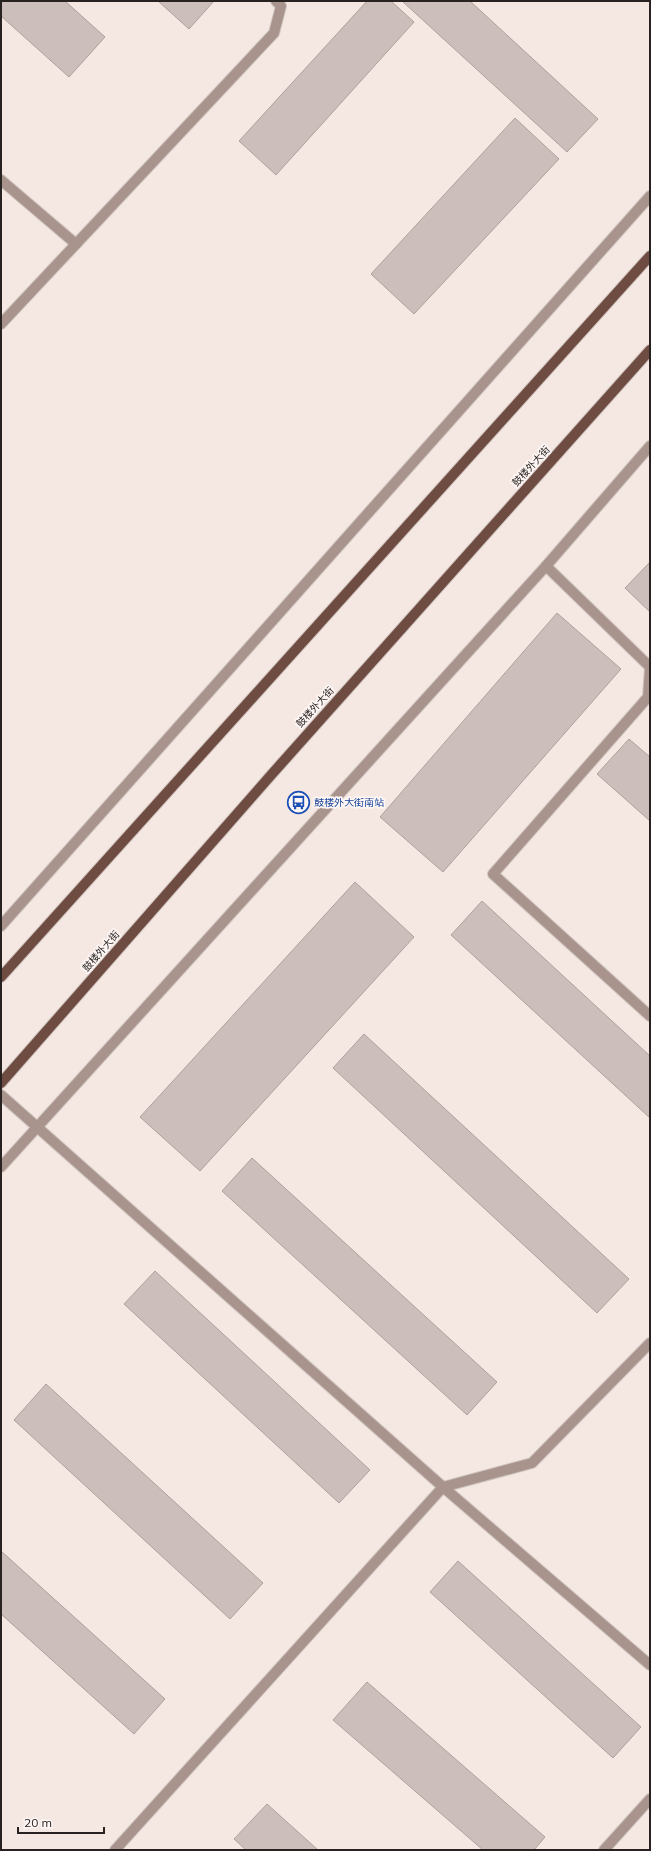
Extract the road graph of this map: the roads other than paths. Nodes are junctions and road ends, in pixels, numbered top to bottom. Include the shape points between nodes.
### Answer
1 (276, 1) edge
2 (1, 180) edge
3 (650, 196) edge
4 (76, 244) junction
5 (650, 256) edge
6 (1, 324) edge
7 (650, 350) edge
8 (650, 446) edge
9 (546, 566) junction
10 (1, 926) edge
11 (1, 977) edge
12 (650, 1016) edge
13 (1, 1083) edge
14 (1, 1095) edge
15 (37, 1127) junction
16 (1, 1167) edge
17 (650, 1343) edge
18 (443, 1487) junction
19 (650, 1665) edge
20 (650, 1799) edge
21 (115, 1850) edge
22 (604, 1850) edge

1 - 4 street via 281,6 274,33
2 - 4 street
3 - 10 street
4 - 6 street
5 - 11 main road
7 - 13 main road, 鼓楼外大街
8 - 9 street
9 - 12 street via 650,667 648,697 493,874
9 - 15 street
14 - 15 street
15 - 16 street
15 - 18 street
17 - 18 street via 532,1463
18 - 19 street
18 - 21 street
20 - 22 street

